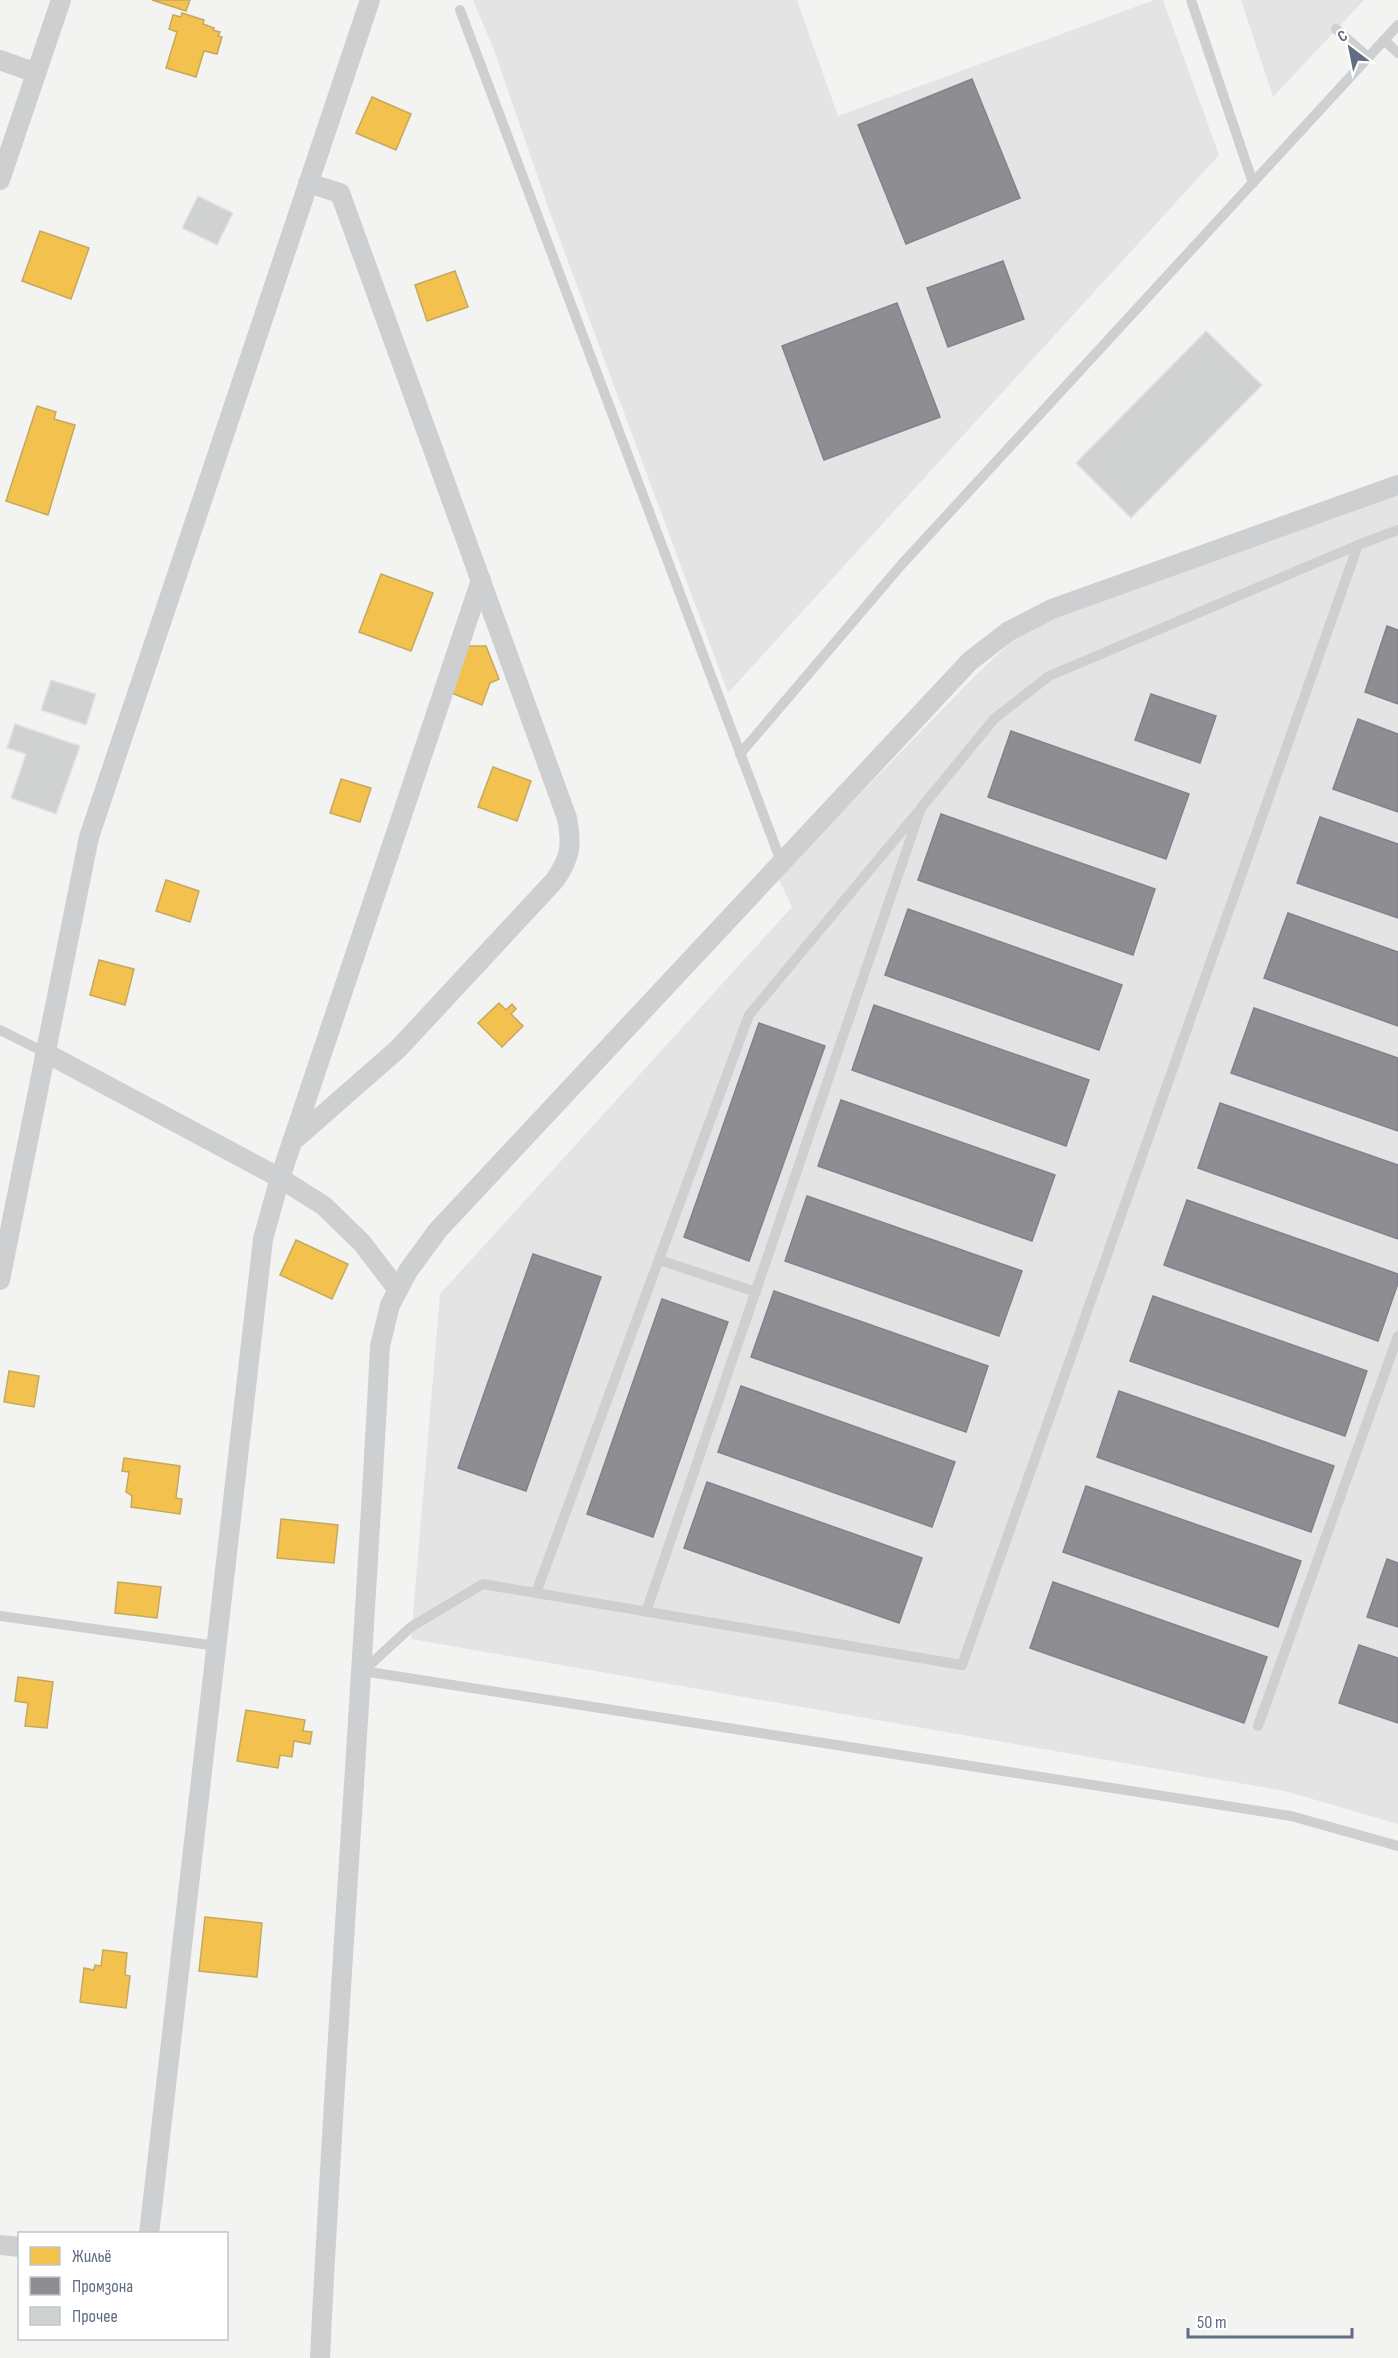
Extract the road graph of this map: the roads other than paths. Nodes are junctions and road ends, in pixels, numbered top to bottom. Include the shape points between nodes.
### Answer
1 (61, 0) edge
2 (370, 0) edge
3 (1191, 0) edge
4 (460, 10) dead end
5 (1398, 25) edge
6 (1336, 29) dead end
7 (1383, 40) junction
8 (1398, 53) edge
9 (1368, 57) junction
10 (0, 60) edge
11 (36, 73) junction
12 (0, 180) edge
13 (308, 183) junction
14 (1253, 183) junction
15 (1398, 485) edge
16 (1398, 530) edge
17 (1358, 545) junction
18 (481, 580) junction
19 (740, 754) junction
20 (921, 808) junction
21 (782, 864) junction
22 (0, 1030) edge
23 (46, 1053) junction
24 (291, 1142) junction
25 (280, 1178) junction
26 (659, 1260) junction
27 (0, 1280) edge
28 (398, 1290) junction
29 (756, 1292) junction
30 (1398, 1336) edge
31 (536, 1593) junction
32 (646, 1612) junction
33 (0, 1616) edge
34 (217, 1646) junction
35 (363, 1671) junction
36 (1258, 1726) dead end
37 (1398, 1846) edge
38 (150, 2232) edge
39 (0, 2245) edge
40 (18, 2247) edge
41 (320, 2358) edge

1 - 11 street
2 - 13 street
3 - 14 lane
4 - 19 lane
5 - 7 lane
6 - 9 lane
7 - 8 lane
7 - 9 lane
9 - 14 lane
10 - 11 street
11 - 12 street
13 - 18 street via 340,193
13 - 23 street via 89,837
14 - 19 lane via 902,564
15 - 21 street via 1052,609 1009,631 970,661
16 - 17 lane
17 - 20 lane via 1049,676 994,719
17 - 32 lane via 962,1665
18 - 24 street
18 - 24 street via 567,818 571,840 567,862 555,880 398,1048
19 - 21 lane
20 - 26 lane via 749,1015
20 - 29 lane
21 - 28 street via 438,1230
22 - 23 lane
23 - 25 street
23 - 27 street
24 - 25 street
25 - 28 street via 324,1206 362,1243
25 - 34 street via 263,1239
26 - 29 lane
26 - 31 lane
28 - 35 street via 390,1305 380,1346
29 - 32 lane
30 - 36 lane
31 - 32 lane
31 - 35 lane via 483,1584 411,1627
33 - 34 lane
34 - 38 street
35 - 37 lane via 1291,1816
35 - 41 street via 331,2125
39 - 40 street

